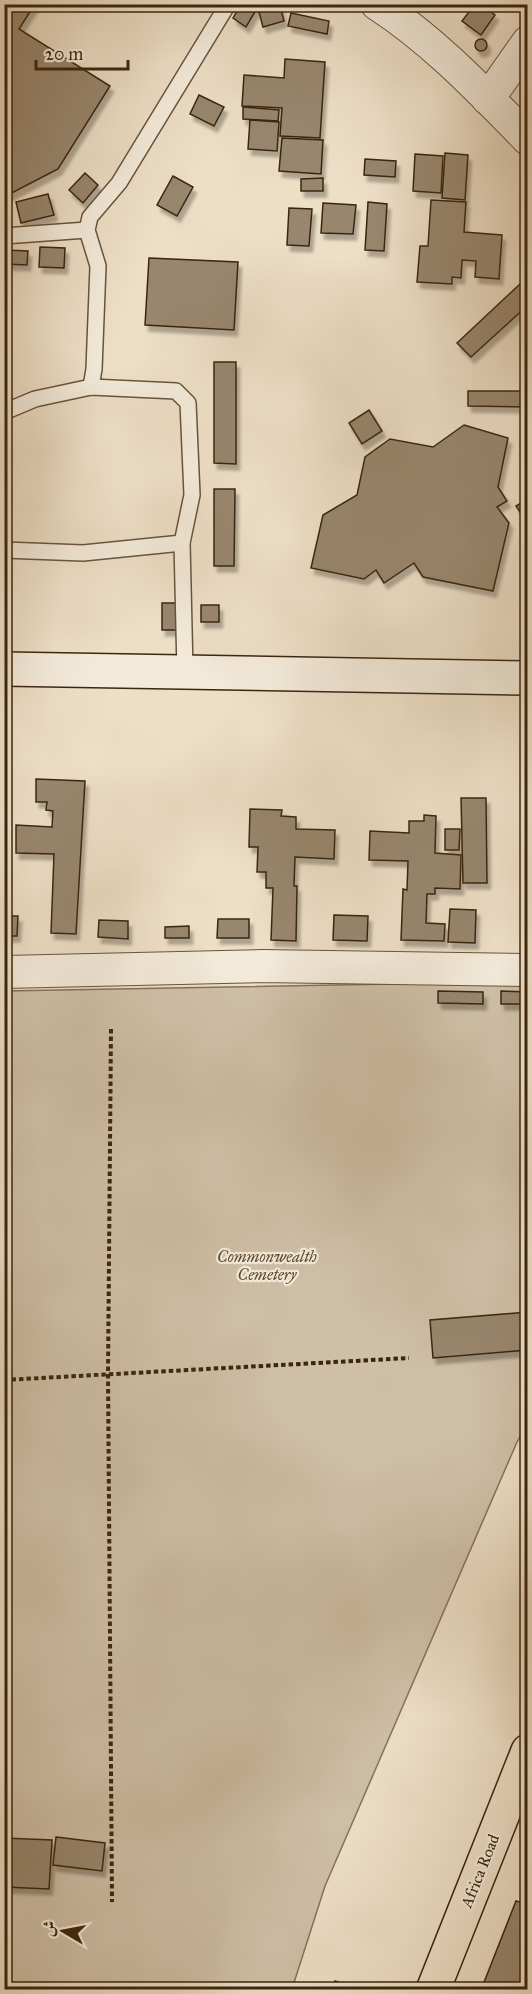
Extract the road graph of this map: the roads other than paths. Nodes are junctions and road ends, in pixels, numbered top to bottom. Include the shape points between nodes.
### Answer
1 (228, 4) edge
2 (377, 4) edge
3 (528, 42) edge
4 (489, 99) junction
5 (528, 139) edge
6 (87, 230) junction
7 (4, 236) edge
8 (91, 387) junction
9 (4, 412) edge
10 (182, 543) junction
11 (4, 550) edge
12 (4, 669) edge
13 (185, 671) junction
14 (528, 678) edge
15 (528, 970) edge
16 (4, 972) edge
17 (528, 1751) edge
18 (433, 1989) edge

1 - 6 lane via 119,183 90,217
2 - 4 street via 402,21
3 - 4 street
4 - 5 street
6 - 7 lane
6 - 8 lane via 98,266
8 - 9 lane via 35,399
8 - 10 lane via 176,391 188,403 192,495
10 - 11 lane via 83,553
10 - 13 lane
12 - 13 main road
13 - 14 main road
15 - 16 street via 262,966
17 - 18 highway, Africa Road

